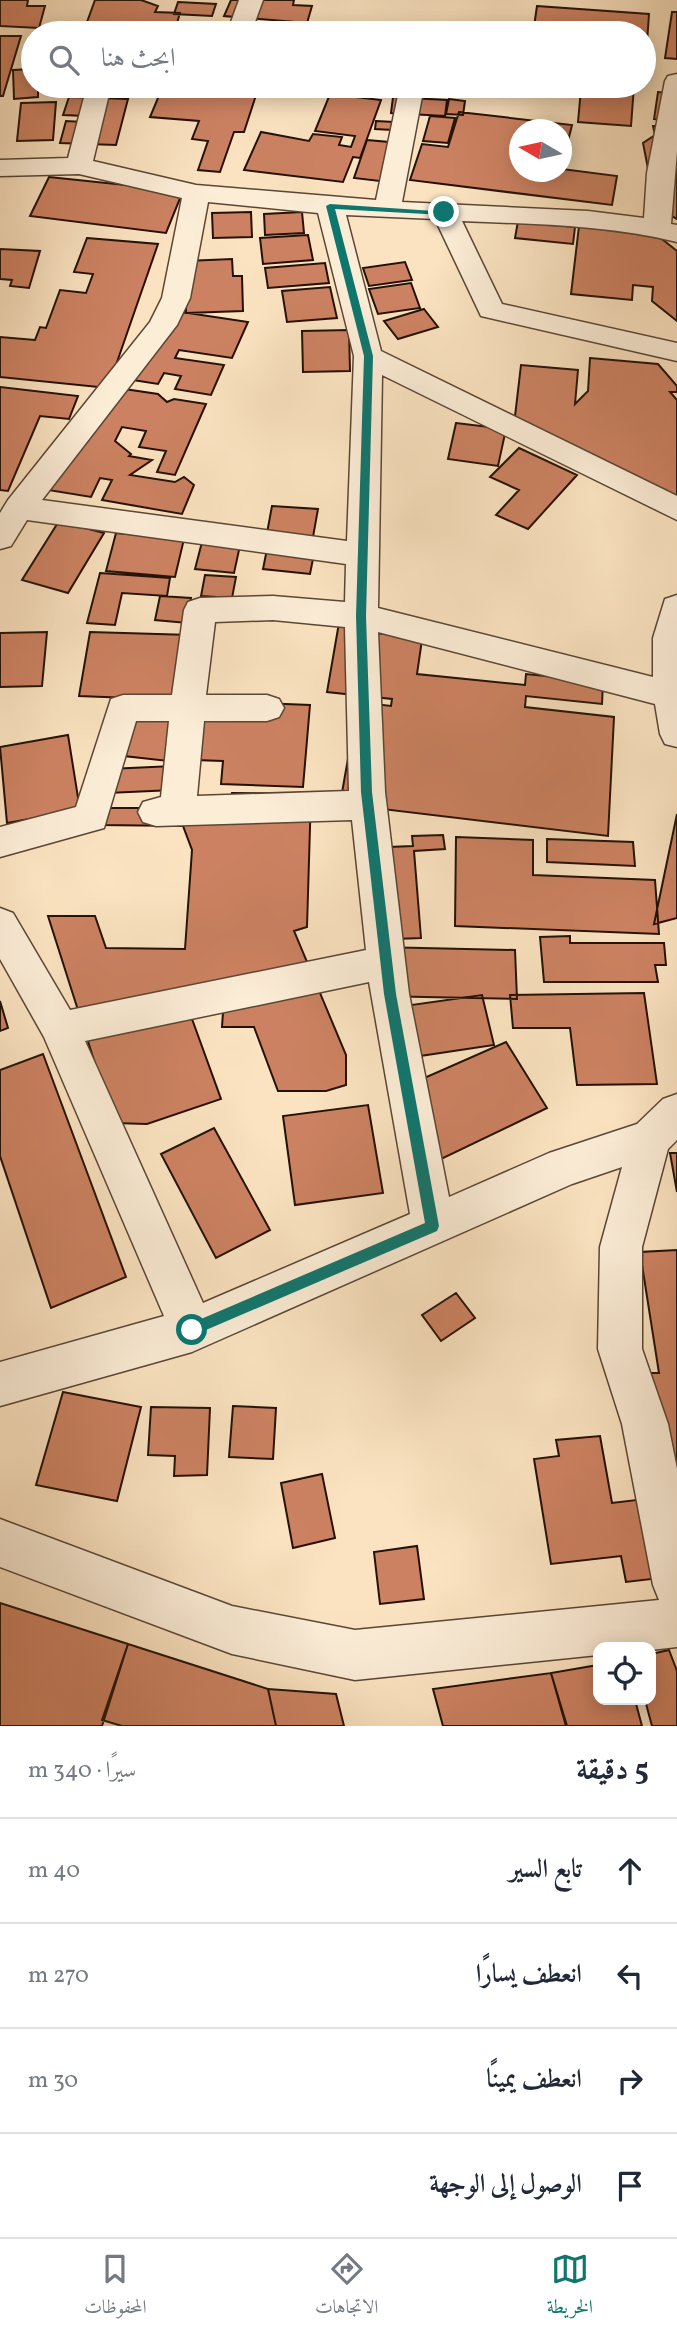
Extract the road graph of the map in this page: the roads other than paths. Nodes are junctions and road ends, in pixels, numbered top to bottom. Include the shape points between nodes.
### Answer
1 (251, 0) edge
2 (243, 21) edge
3 (677, 81) edge
4 (96, 98) edge
5 (410, 98) edge
6 (79, 166) junction
7 (0, 169) edge
8 (196, 193) junction
9 (330, 206) junction
10 (387, 209) junction
11 (444, 212) junction
12 (667, 231) edge
13 (677, 352) edge
14 (369, 356) junction
15 (19, 508) junction
16 (677, 509) edge
17 (0, 538) edge
18 (363, 555) junction
19 (677, 607) edge
20 (361, 616) junction
21 (672, 695) junction
22 (187, 708) junction
23 (267, 708) dead end
24 (677, 734) edge
25 (368, 805) junction
26 (0, 842) edge
27 (0, 924) edge
28 (387, 962) junction
29 (60, 1029) junction
30 (663, 1125) edge
31 (433, 1226) junction
32 (192, 1330) junction
33 (0, 1384) edge
34 (0, 1543) edge
35 (677, 1586) edge
36 (677, 1623) edge

1 - 2 street
3 - 12 street via 660,173
4 - 6 street
5 - 10 street
6 - 7 street
6 - 8 street
8 - 9 street
8 - 15 street via 176,298 163,325
9 - 10 street
9 - 14 street
10 - 11 street
11 - 12 street via 588,219
11 - 13 street via 491,310
14 - 16 street
14 - 18 street
15 - 17 street
15 - 18 street
18 - 20 street
19 - 21 street via 668,660
20 - 21 street
20 - 22 street via 273,608 200,610
20 - 25 street
21 - 24 street
22 - 23 street
22 - 25 street via 167,811
22 - 26 street via 123,708 92,818
25 - 28 street
27 - 29 street
28 - 29 street
28 - 31 street
29 - 32 street
30 - 31 street
30 - 35 street via 621,1247 620,1349 645,1424
31 - 32 street
32 - 33 street
34 - 36 street via 232,1630 355,1655

